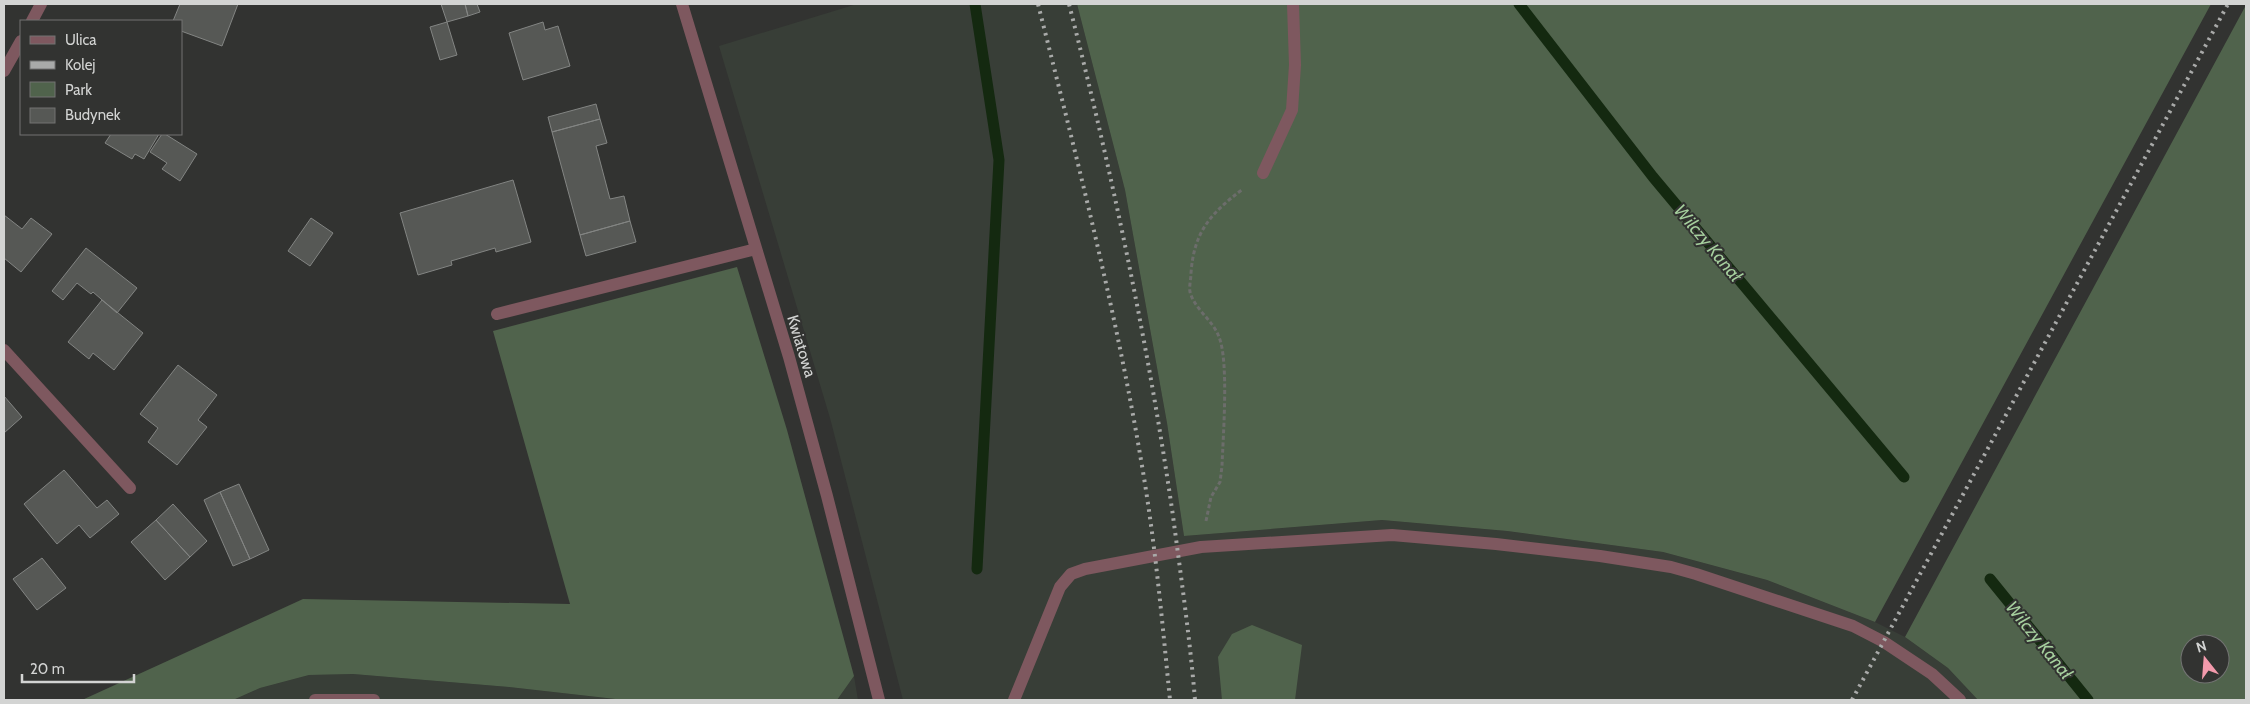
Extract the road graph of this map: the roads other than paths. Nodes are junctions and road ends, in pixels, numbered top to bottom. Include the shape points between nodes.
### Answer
1 (42, 4) edge
2 (682, 4) edge
3 (1294, 4) edge
4 (33, 20) edge
5 (20, 43) edge
6 (4, 71) edge
7 (1263, 173) road end
8 (756, 249) junction
9 (497, 314) dead end
10 (4, 350) edge
11 (130, 488) dead end
12 (315, 700) edge
13 (374, 700) edge
14 (879, 700) edge
15 (1014, 700) edge
16 (1960, 700) edge

1 - 4 street
2 - 8 street, Kwiatowa
3 - 7 street via 1292,110
5 - 6 street
8 - 9 street
8 - 14 street, Kwiatowa via 808,424
10 - 11 street
12 - 13 street
15 - 16 street via 1060,587 1071,574 1085,568 1201,548 1392,535 1496,544 1671,567 1853,626 1932,674

